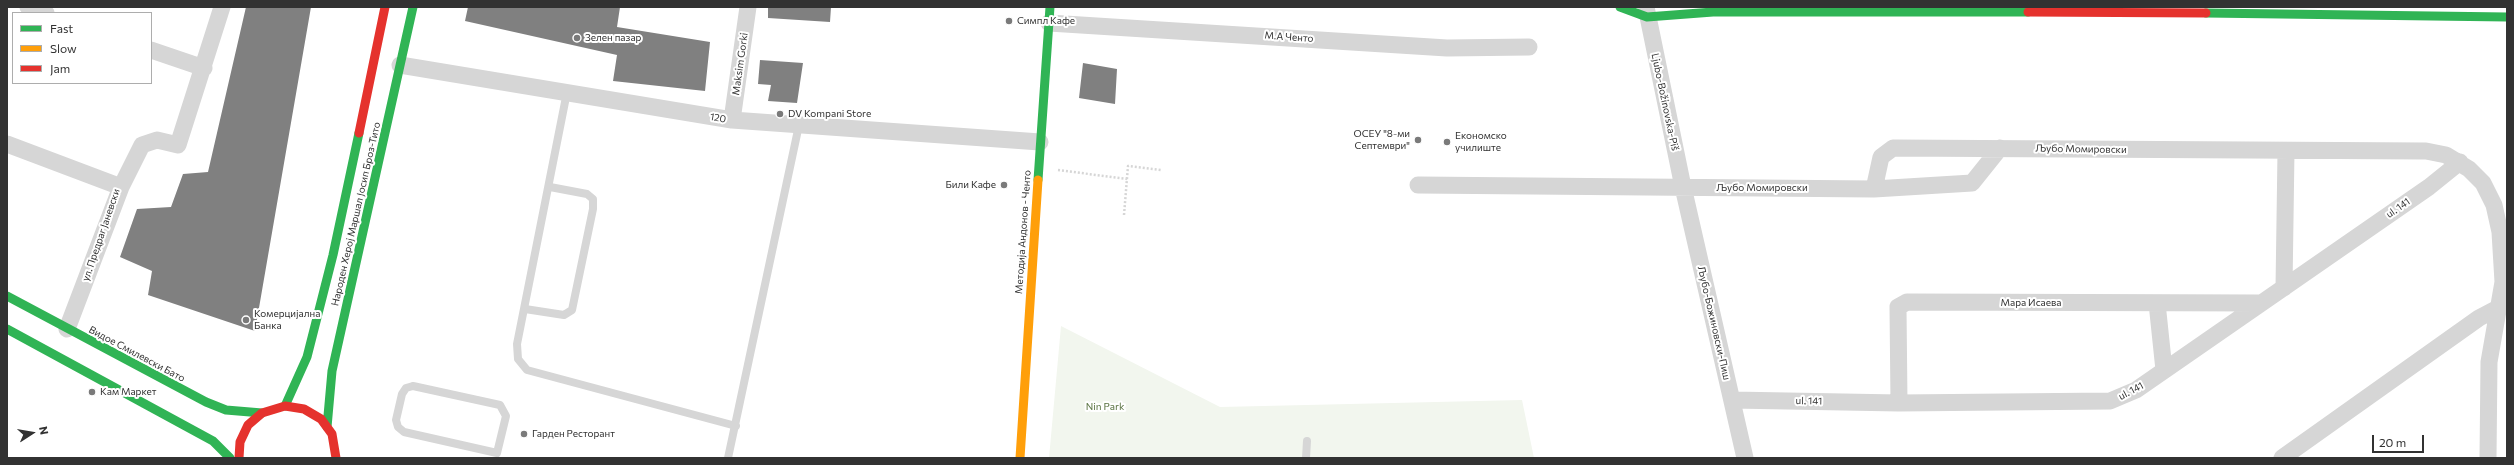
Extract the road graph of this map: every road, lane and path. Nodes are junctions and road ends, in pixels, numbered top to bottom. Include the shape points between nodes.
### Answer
1 (28, 7) edge
2 (222, 7) edge
3 (385, 7) edge
4 (413, 7) edge
5 (748, 7) edge
6 (1620, 7) edge
7 (43, 12) edge
8 (1647, 12) edge
9 (1049, 15) edge
10 (2507, 17) edge
11 (1529, 47) dead end
12 (152, 50) edge
13 (400, 65) junction
14 (204, 68) junction
15 (567, 92) junction
16 (732, 120) junction
17 (799, 125) junction
18 (1040, 142) junction
19 (7, 144) edge
20 (2000, 148) junction
21 (2286, 151) junction
22 (2460, 162) junction
23 (1056, 170) dead end
24 (1161, 170) dead end
25 (1127, 179) junction
26 (1418, 185) dead end
27 (121, 187) junction
28 (550, 187) junction
29 (1683, 187) junction
30 (1874, 189) junction
31 (1124, 215) dead end
32 (2284, 288) junction
33 (7, 296) edge
34 (2157, 303) junction
35 (2261, 303) junction
36 (2502, 307) edge
37 (525, 309) junction
38 (7, 328) edge
39 (67, 329) junction
40 (2164, 370) junction
41 (1732, 400) junction
42 (1899, 402) junction
43 (285, 406) junction
44 (262, 413) junction
45 (736, 426) junction
46 (327, 427) junction
47 (1307, 441) dead end
48 (335, 442) junction
49 (344, 450) dead end
50 (496, 456) edge
51 (230, 458) edge
52 (239, 458) edge
53 (336, 458) edge
54 (728, 458) edge
55 (1020, 458) edge
56 (1306, 458) edge
57 (1745, 458) edge
58 (2282, 458) edge
59 (2488, 458) edge

1 - 7 street
2 - 14 street
3 - 43 main road, Народен Херој Маршал Јосип Броз-Тито via 331,263 307,357
4 - 13 main road, Народен Херој Маршал Јосип Броз-Тито
5 - 16 street, Maksim Gorki
6 - 8 main road
8 - 10 main road via 2134,12
8 - 29 street, Ljubo-Božinovska-Piš
9 - 11 street, М.А Ченто via 1447,48
9 - 18 main road, Методија Андонов - Ченто
12 - 14 street
13 - 15 street, 120
13 - 46 main road, Народен Херој Маршал Јосип Броз-Тито via 332,370
14 - 27 street via 178,146 156,140 142,145
15 - 16 street, 120
15 - 28 lane
16 - 17 street, 120
17 - 18 street, 120
17 - 45 lane
18 - 55 main road, Методија Андонов - Ченто
19 - 27 street, ул. Предраг Јаневски
20 - 21 street, Љубо Момировски
20 - 30 street via 1972,183
20 - 30 street, Љубо Момировски via 1893,148 1881,157
21 - 22 street, Љубо Момировски via 2426,151 2446,155
21 - 32 street
22 - 32 street, ul. 141 via 2429,187
22 - 36 street, Љубо Момировски via 2483,183 2494,205 2500,232
23 - 25 path
24 - 25 path via 1128,166
25 - 31 path
26 - 29 street, Љубо Момировски
27 - 39 street, ул. Предраг Јаневски
28 - 37 lane
28 - 37 lane via 587,194 593,199 593,209 572,310 564,315
29 - 30 street, Љубо Момировски
29 - 41 street, Љубо-Божиновски-Пиш
32 - 35 street, ul. 141
33 - 39 main road, Видое Смилевски Бато
34 - 35 street, Мара Исаева
34 - 40 street
34 - 42 street, Мара Исаева via 1902,303 1898,307
35 - 40 street, ul. 141
36 - 58 street
36 - 59 street, Љубо Момировски via 2489,362
37 - 45 lane via 517,344 518,359 527,370
38 - 51 main road via 213,441
39 - 44 main road, Видое Смилевски Бато via 206,402 226,410
40 - 42 street, ul. 141 via 2131,393 2110,401
41 - 42 street, ul. 141
41 - 57 street, Љубо-Божиновски-Пиш
43 - 44 main road
43 - 46 main road via 304,409 321,419
44 - 52 main road via 243,433
45 - 54 lane
46 - 48 main road
47 - 56 lane
48 - 49 main road
48 - 53 main road
50 - 50 lane via 506,416 500,405 413,386 406,388 402,394 396,420 398,427 404,432

